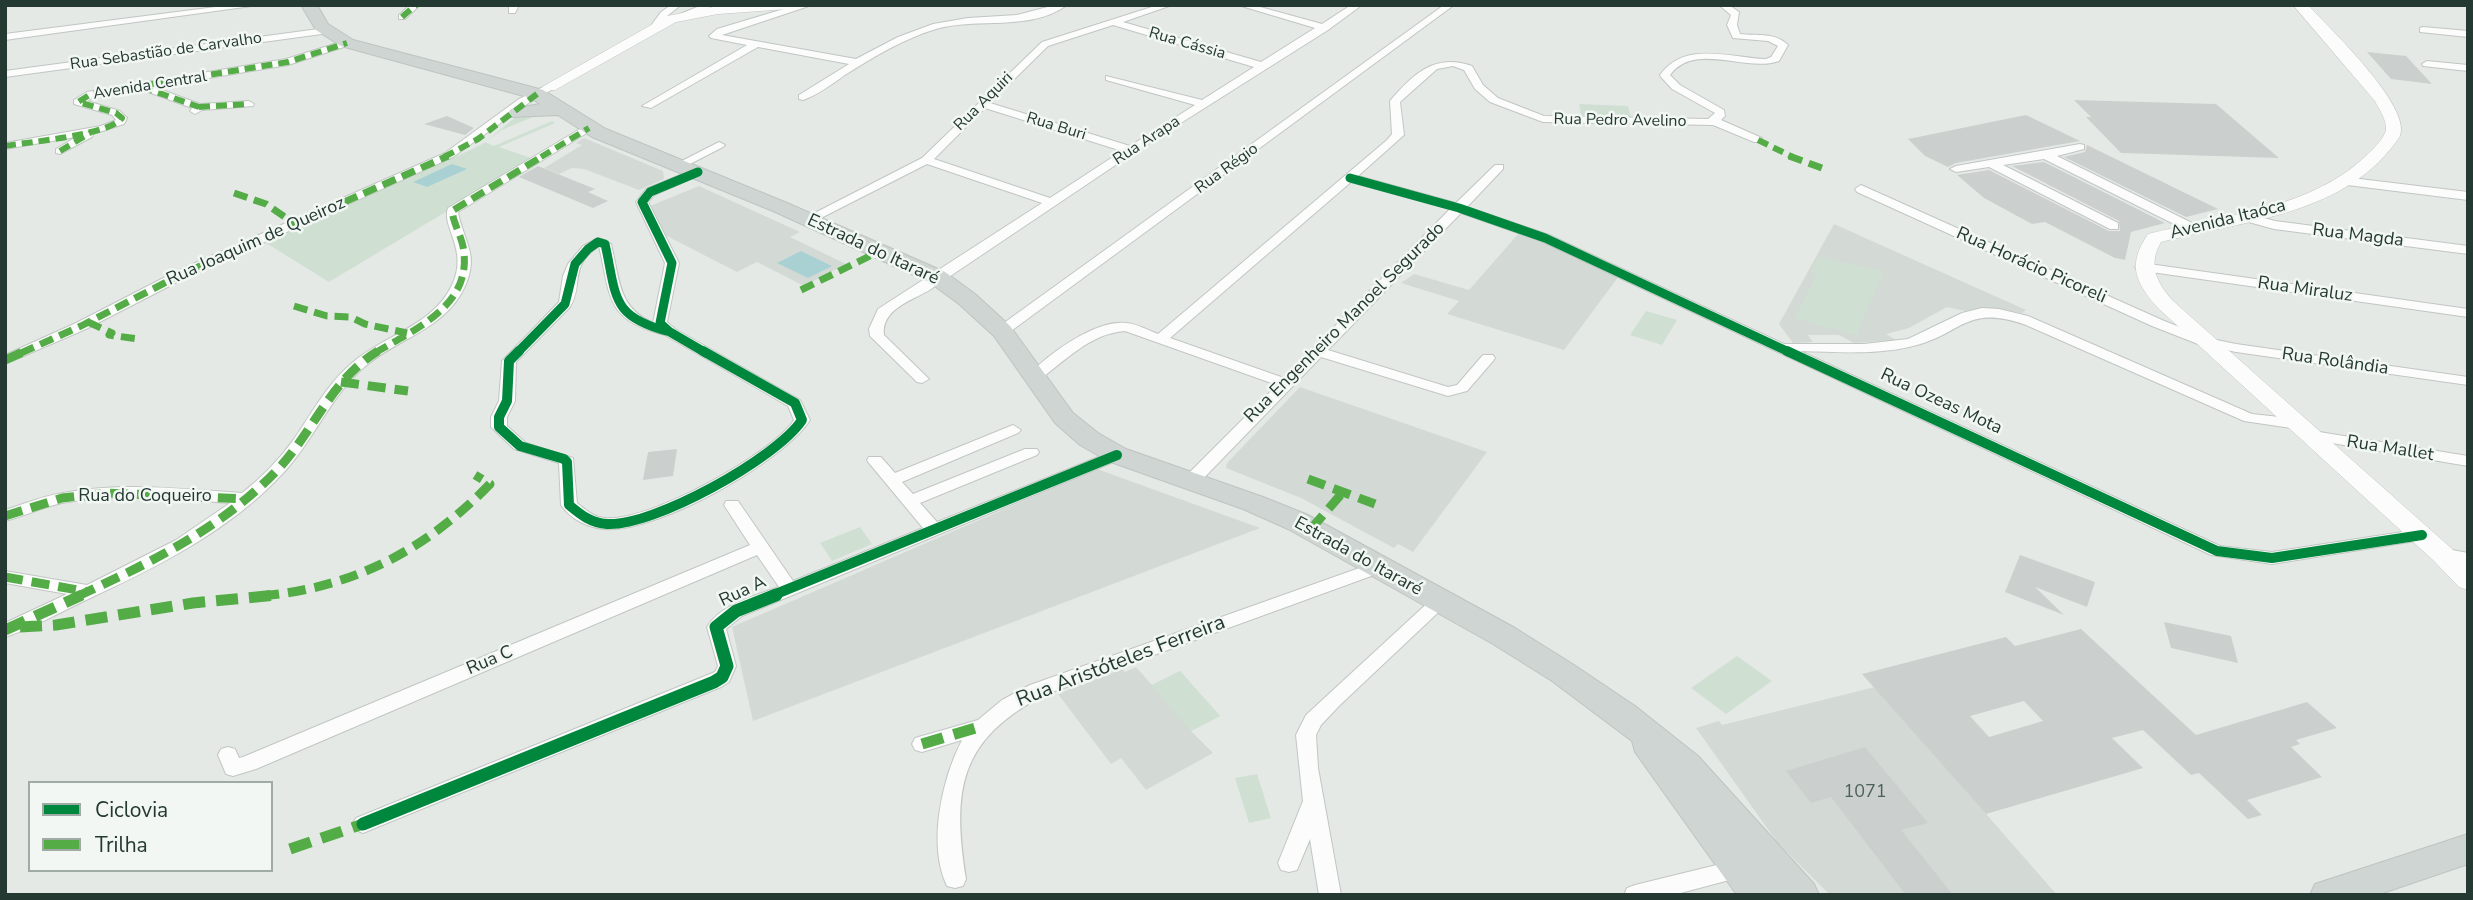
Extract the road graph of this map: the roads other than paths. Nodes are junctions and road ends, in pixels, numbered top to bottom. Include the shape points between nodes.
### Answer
1 (256, 5) edge
2 (309, 5) edge
3 (712, 5) edge
4 (788, 5) edge
5 (808, 5) edge
6 (1063, 5) edge
7 (1168, 5) edge
8 (1242, 5) edge
9 (1358, 5) edge
10 (1450, 5) edge
11 (1723, 5) edge
12 (2300, 5) edge
13 (419, 6) edge
14 (674, 12) edge
15 (402, 17) dead end
16 (1112, 22) junction
17 (1325, 28) junction
18 (2423, 30) dead end
19 (326, 31) junction
20 (2468, 34) edge
21 (5, 37) edge
22 (347, 43) junction
23 (756, 44) junction
24 (859, 63) junction
25 (2427, 64) dead end
26 (1263, 66) junction
27 (2468, 68) edge
28 (5, 74) edge
29 (1110, 79) dead end
30 (135, 86) junction
31 (543, 92) junction
32 (803, 97) dead end
33 (249, 104) dead end
34 (982, 104) junction
35 (1205, 104) junction
36 (647, 106) dead end
37 (563, 110) junction
38 (510, 116) junction
39 (1714, 121) junction
40 (589, 128) junction
41 (92, 131) junction
42 (1758, 140) dead end
43 (719, 145) dead end
44 (5, 146) edge
45 (2080, 147) dead end
46 (60, 150) dead end
47 (1131, 150) junction
48 (2046, 155) junction
49 (926, 160) junction
50 (1992, 164) junction
51 (1499, 167) dead end
52 (689, 168) junction
53 (1956, 169) dead end
54 (1350, 178) junction
55 (2343, 181) junction
56 (1861, 189) dead end
57 (2468, 196) edge
58 (1053, 202) junction
59 (1459, 208) junction
60 (2249, 218) junction
61 (809, 219) junction
62 (2114, 226) dead end
63 (2190, 228) junction
64 (2468, 250) edge
65 (2142, 267) junction
66 (937, 278) junction
67 (2468, 313) edge
68 (1002, 331) junction
69 (670, 332) junction
70 (1160, 339) junction
71 (2203, 341) junction
72 (1783, 347) junction
73 (1317, 351) junction
74 (1488, 358) dead end
75 (5, 360) edge
76 (1034, 377) junction
77 (922, 379) dead end
78 (2468, 381) edge
79 (1285, 383) junction
80 (1013, 430) dead end
81 (2305, 430) junction
82 (1031, 452) dead end
83 (1117, 455) junction
84 (875, 460) dead end
85 (2468, 461) edge
86 (892, 480) junction
87 (1191, 481) junction
88 (245, 499) junction
89 (910, 501) junction
90 (732, 505) dead end
91 (5, 516) edge
92 (934, 530) junction
93 (2422, 535) junction
94 (761, 547) junction
95 (2442, 554) junction
96 (2468, 559) edge
97 (1380, 567) junction
98 (5, 577) edge
99 (2468, 581) edge
100 (790, 590) junction
101 (89, 592) junction
102 (1439, 602) junction
103 (5, 630) edge
104 (982, 726) junction
105 (1639, 729) junction
106 (922, 744) dead end
107 (228, 755) dead end
108 (1313, 801) junction
109 (363, 824) dead end
110 (2468, 849) edge
111 (1289, 863) dead end
112 (1737, 869) junction
113 (955, 879) dead end
114 (1330, 895) edge
115 (1635, 895) edge
116 (1760, 895) edge
117 (1801, 895) edge
118 (2328, 895) edge

1 - 21 street
2 - 19 main road, Estrada do Itararé
3 - 14 street
4 - 14 main road
5 - 23 street via 714,36
6 - 24 street via 1029,17 933,26
7 - 16 street, Rua Aquiri
8 - 17 street
9 - 17 street, Rua Arapa
10 - 68 street, Rua Régio
11 - 39 street, Rua Pedro Avelino via 1736,14 1732,24 1736,36 1771,39 1783,45 1772,61 1695,57 1668,68 1665,75 1671,83 1718,109 1720,116
12 - 55 main road, Avenida Itaóca via 2354,61 2390,114 2394,129 2375,159
13 - 15 street
14 - 31 main road
16 - 26 street, Rua Cássia
16 - 34 street, Rua Aquiri via 1039,47
17 - 26 street, Rua Arapa
18 - 20 street
19 - 22 main road, Estrada do Itararé
19 - 28 street, Rua Sebastião de Carvalho
22 - 30 street, Avenida Central via 288,62
22 - 31 main road, Estrada do Itararé
23 - 24 street
23 - 36 street
24 - 32 street
25 - 27 street
26 - 35 street, Rua Arapa
29 - 35 street
30 - 33 street via 164,93 197,109
30 - 41 street, Avenida Central via 91,94 79,101 122,118 116,125
31 - 37 main road, Estrada do Itararé
31 - 38 street, Rua Joaquim de Queiroz
34 - 47 street, Rua Buri
34 - 49 street, Rua Aquiri
35 - 47 street, Rua Arapa
37 - 38 main road via 537,109
37 - 40 main road, Estrada do Itararé
38 - 75 street, Rua Joaquim de Queiroz via 456,151 182,274
39 - 42 street
39 - 54 street, Rua Pedro Avelino via 1542,119 1493,100 1468,68 1443,63 1401,93 1394,107 1398,135
40 - 52 main road, Estrada do Itararé
40 - 88 street via 452,211 466,255 454,296 440,312 348,374 285,462
41 - 44 street, Avenida Central
41 - 46 street
43 - 52 street
45 - 48 street
47 - 58 street, Rua Arapa
48 - 50 street
48 - 63 street
49 - 58 street
49 - 61 street, Rua Aquiri
50 - 53 street
50 - 62 street
51 - 59 street, Rua Engenheiro Manoel Segurado
52 - 61 main road, Estrada do Itararé
52 - 69 street via 642,202 671,263 659,319
54 - 59 street, Rua Ozeas Mota
54 - 70 street, Rua Pedro Avelino
55 - 57 street
55 - 60 main road, Avenida Itaóca
56 - 71 street, Rua Horácio Picoreli
58 - 66 street, Rua Arapa
59 - 72 street, Rua Ozeas Mota via 1545,238
59 - 73 street, Rua Engenheiro Manoel Segurado
60 - 63 main road, Avenida Itaóca
60 - 64 street, Rua Magda
61 - 66 main road, Estrada do Itararé
63 - 65 main road, Avenida Itaóca via 2154,238
65 - 67 street, Rua Miraluz
65 - 71 main road via 2154,292
66 - 68 main road, Estrada do Itararé
66 - 77 street, Rua Arapa via 886,309 876,329 880,340
68 - 76 main road, Estrada do Itararé
69 - 69 street via 794,403 802,420 771,450 675,507 631,521 587,520 569,505 567,462 520,446 499,426 507,401 509,361 565,304 571,273 585,249 598,242 606,244 613,286 628,317 651,329
70 - 76 street via 1126,327 1107,327
70 - 79 street
71 - 78 street, Rua Rolândia
71 - 81 main road
72 - 81 street, Rua Mallet via 1893,346 1926,338 1969,315 2003,314 2031,322 2249,418
72 - 93 street, Rua Ozeas Mota via 2217,551 2272,558
73 - 74 street via 1448,392 1462,388
73 - 79 street, Rua Engenheiro Manoel Segurado
76 - 83 main road, Estrada do Itararé via 1064,418
79 - 87 street, Rua Engenheiro Manoel Segurado
80 - 86 street
81 - 85 street, Rua Mallet
81 - 93 main road
82 - 89 street
83 - 87 main road, Estrada do Itararé
83 - 92 street, Rua A
84 - 86 street
86 - 89 street
87 - 97 main road, Estrada do Itararé via 1289,518
88 - 91 street, Rua do Coqueiro via 100,494 58,499
88 - 101 street via 150,563
89 - 92 street
90 - 94 street
92 - 100 street, Rua A
93 - 95 main road
94 - 100 street
94 - 107 street, Rua C via 249,763 233,768
95 - 96 street
95 - 99 main road
97 - 102 main road, Estrada do Itararé
97 - 104 street, Rua Aristóteles Ferreira via 1037,690 998,710
98 - 101 street
100 - 109 street, Rua A via 736,611 716,627 727,666 714,682
101 - 103 street
102 - 105 main road, Estrada do Itararé via 1563,673
102 - 108 street via 1313,720 1306,744
104 - 106 street
104 - 113 street, Rua Aristóteles Ferreira via 959,763 951,787 949,848
105 - 112 main road, Estrada do Itararé
105 - 117 main road, Estrada do Itararé via 1686,766
108 - 111 street
108 - 114 street
110 - 118 main road
112 - 115 street
112 - 116 main road, Estrada do Itararé

